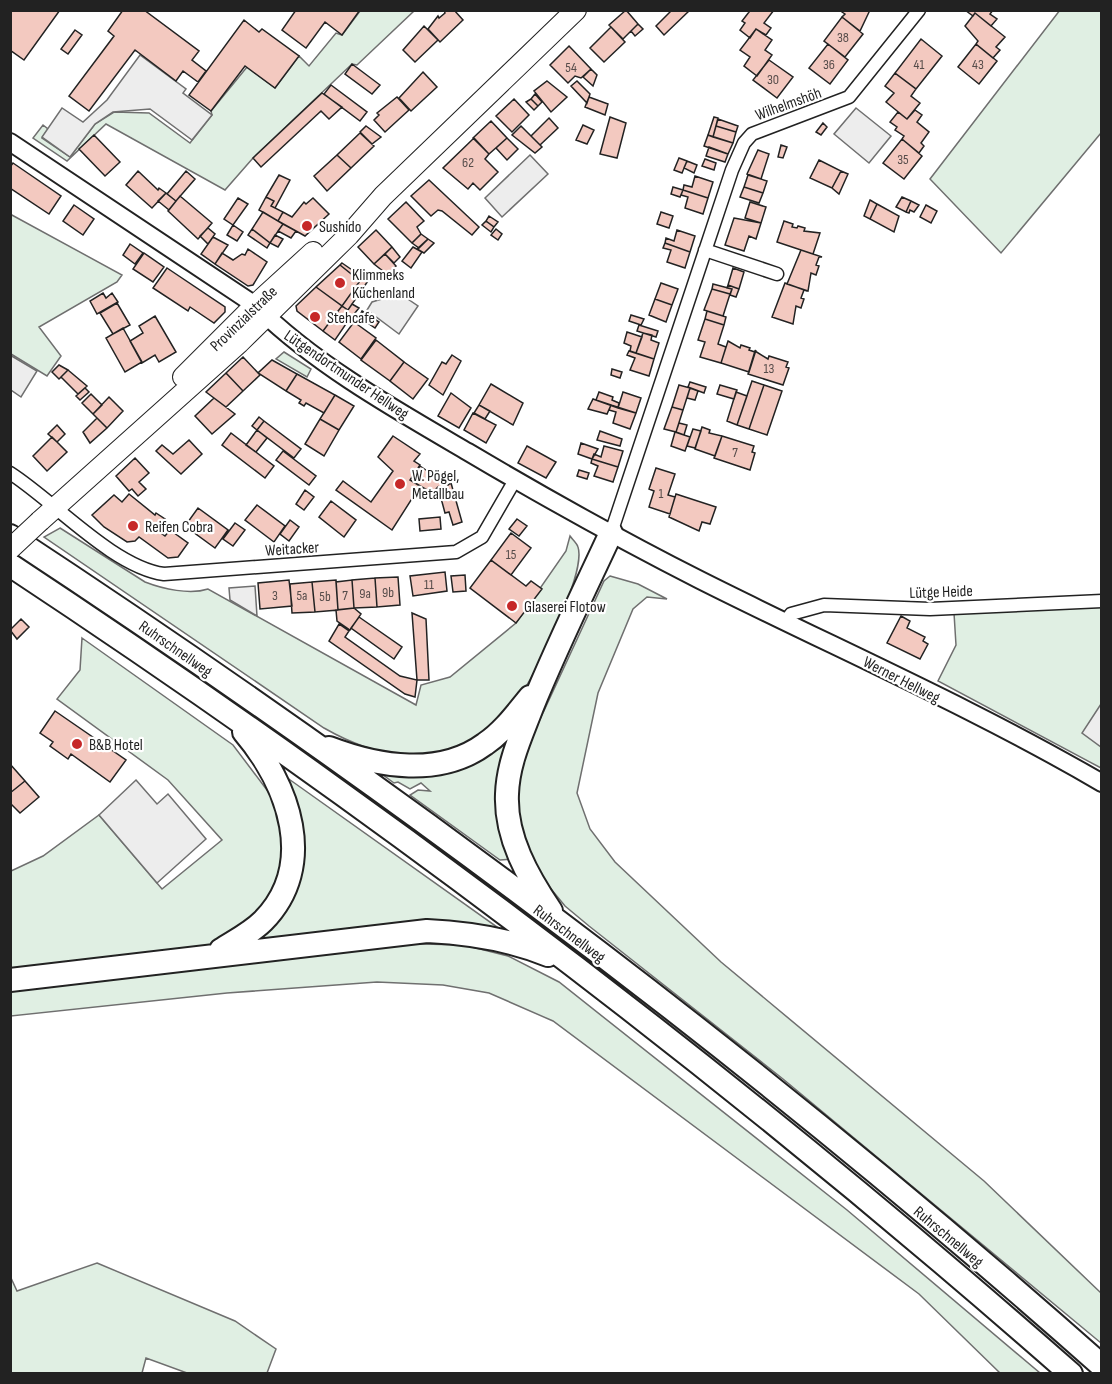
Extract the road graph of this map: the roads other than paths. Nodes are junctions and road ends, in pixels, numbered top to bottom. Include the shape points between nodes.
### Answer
1 (576, 10) edge
2 (919, 10) edge
3 (10, 142) edge
4 (705, 250) junction
5 (777, 274) dead end
6 (261, 310) junction
7 (10, 473) edge
8 (515, 480) junction
9 (47, 514) junction
10 (611, 533) junction
11 (10, 536) edge
12 (10, 549) edge
13 (10, 565) edge
14 (700, 580) joint
15 (1101, 601) edge
16 (786, 621) junction
17 (541, 685) junction
18 (211, 701) junction
19 (291, 728) junction
20 (1101, 783) edge
21 (582, 942) junction
22 (215, 954) junction
23 (591, 979) junction
24 (10, 980) edge
25 (1101, 1366) edge
26 (1071, 1374) edge

1 - 6 main road, Provinzialstraße via 383,196 349,235
2 - 4 street, Wilhelmshöh via 849,97 752,134 732,170
3 - 6 main road, Lütgendortmunder Hellweg
4 - 5 street
4 - 10 street, Wilhelmshöh
6 - 8 main road, Lütgendortmunder Hellweg via 283,331 367,390
6 - 9 main road, Provinzialstraße
7 - 9 street, Weitacker via 34,488
8 - 9 street, Weitacker via 482,537 456,552 164,574 146,572 73,524
8 - 10 main road, Lütgendortmunder Hellweg
9 - 12 main road, Provinzialstraße, bridge
10 - 14 main road, Lütgendortmunder Hellweg
10 - 17 highway
11 - 19 highway, Ruhrschnellweg
13 - 18 highway, Ruhrschnellweg
14 - 16 main road, Werner Hellweg
15 - 16 street, Lütge Heide via 930,609 824,605 791,614
16 - 20 main road, Werner Hellweg
17 - 19 highway via 485,745 441,764 404,765 364,759 327,747
17 - 21 highway via 510,767 507,810 516,847 535,887 559,921
18 - 22 highway via 237,723 266,762 288,808 294,840 291,872 279,901 261,923
18 - 23 highway, Ruhrschnellweg via 372,815
19 - 21 highway, Ruhrschnellweg
21 - 25 highway, Ruhrschnellweg via 830,1137
22 - 23 highway via 403,933 450,932 524,945
22 - 24 highway
23 - 26 highway, Ruhrschnellweg via 867,1200

